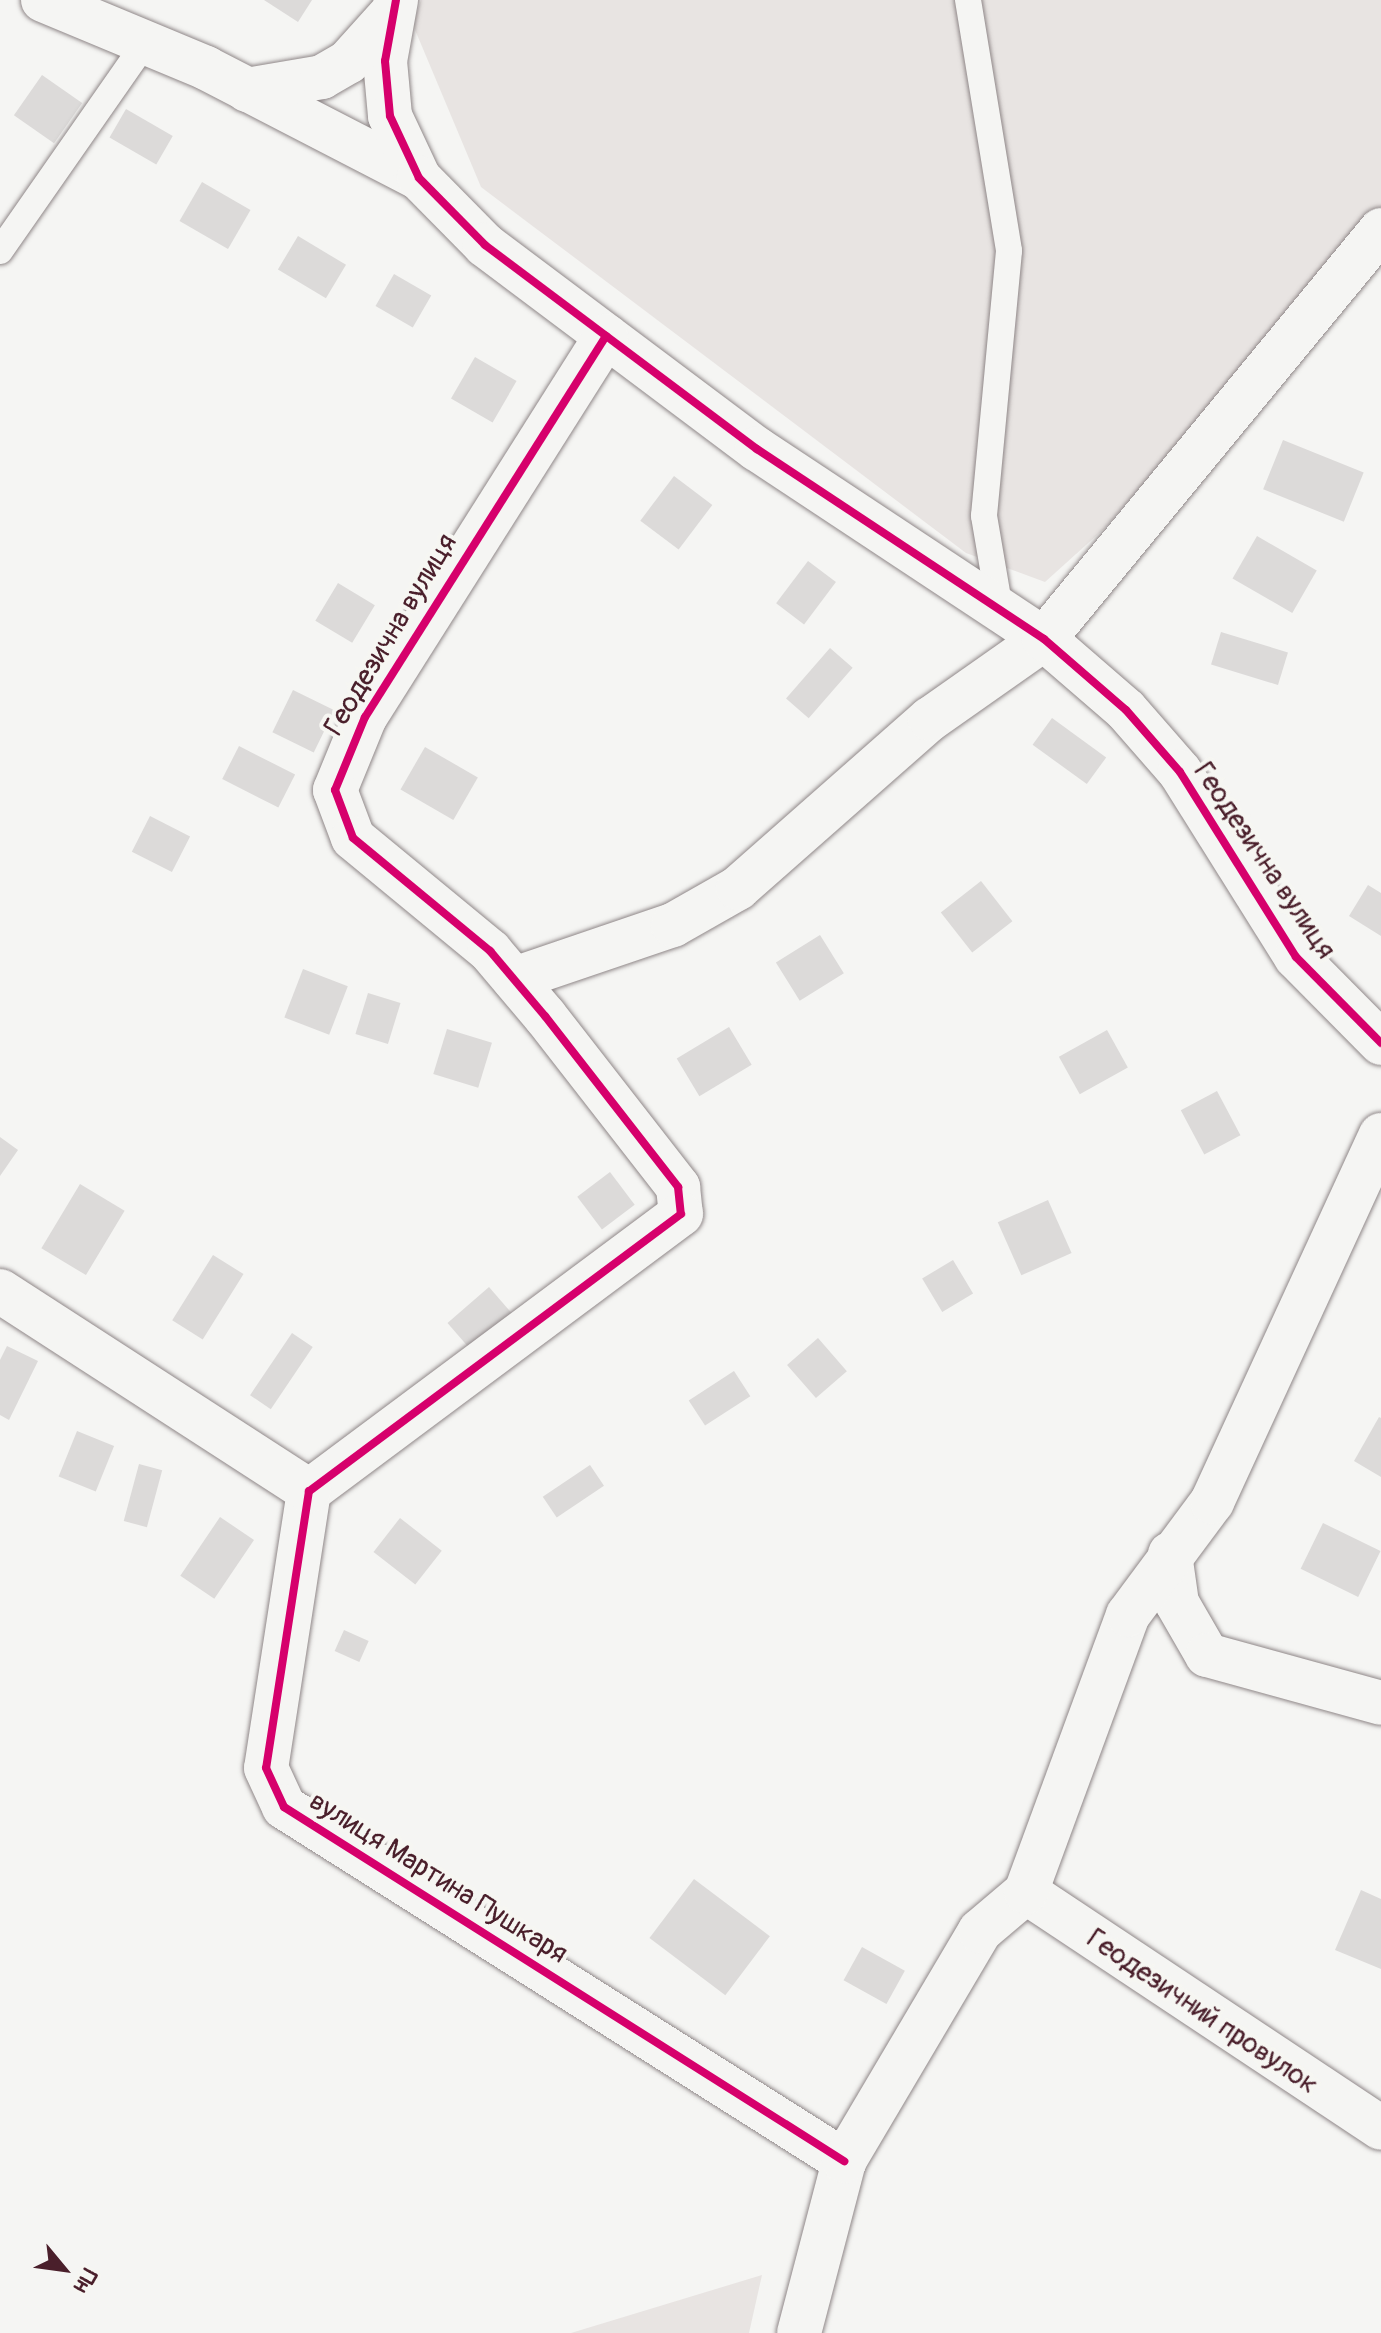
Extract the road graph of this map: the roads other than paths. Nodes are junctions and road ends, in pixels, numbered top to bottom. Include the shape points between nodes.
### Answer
1 (43, 0) edge
2 (968, 0) edge
3 (394, 6) edge
4 (145, 43) junction
5 (247, 90) junction
6 (419, 178) junction
7 (1381, 230) edge
8 (0, 251) edge
9 (606, 336) junction
10 (1000, 610) junction
11 (1044, 639) junction
12 (514, 979) junction
13 (1381, 1043) edge
14 (1381, 1135) edge
15 (0, 1291) edge
16 (309, 1491) junction
17 (1170, 1554) junction
18 (1381, 1703) edge
19 (1026, 1892) junction
20 (1381, 2128) edge
21 (844, 2161) junction
22 (799, 2333) edge

1 - 4 street, Геодезична вулиця
2 - 10 lane via 1009,251 984,516
3 - 5 street via 348,62 322,77
3 - 6 street, Геодезична вулиця via 385,61 390,116
4 - 5 street, Геодезична вулиця
4 - 8 lane
5 - 6 street, Геодезична вулиця
6 - 9 street, Геодезична вулиця via 485,245
7 - 11 street
9 - 10 street, Геодезична вулиця via 757,449
9 - 12 street, Геодезична вулиця via 380,691 342,762 335,790 353,838
10 - 11 street, Геодезична вулиця
11 - 12 street via 930,719 738,888 673,925
11 - 13 street, Геодезична вулиця via 1126,710 1180,772 1296,957
12 - 16 street, Геодезична вулиця via 678,1187 681,1214 661,1235
14 - 17 street via 1212,1502
15 - 16 street
16 - 21 street, вулиця Мартина Пушкаря via 266,1768 284,1807
17 - 18 street via 1177,1603 1207,1655
17 - 19 street via 1128,1615
19 - 20 street, Геодезичний провулок
19 - 21 street via 980,1931
21 - 22 street

